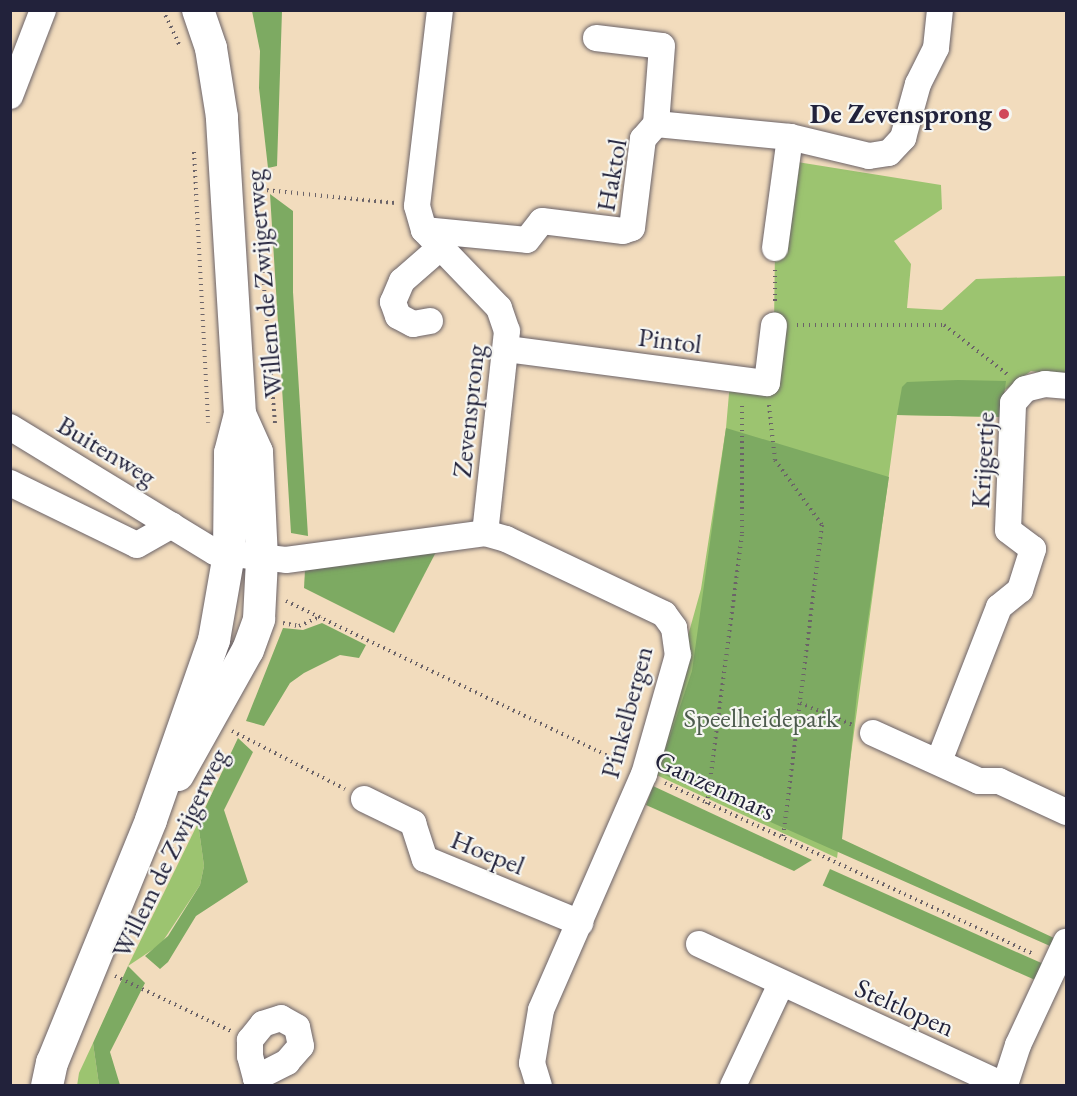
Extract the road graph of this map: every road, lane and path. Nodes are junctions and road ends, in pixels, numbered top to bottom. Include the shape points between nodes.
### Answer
1 (43, 10) edge
2 (163, 10) edge
3 (198, 10) edge
4 (440, 10) edge
5 (940, 10) edge
6 (596, 38) dead end
7 (20, 44) edge
8 (181, 50) dead end
9 (10, 96) edge
10 (656, 124) junction
11 (790, 137) junction
12 (194, 141) dead end
13 (254, 177) dead end
14 (255, 189) junction
15 (256, 198) dead end
16 (257, 210) dead end
17 (427, 227) junction
18 (775, 248) joint
19 (430, 321) dead end
20 (774, 325) junction
21 (507, 349) junction
22 (741, 380) junction
23 (767, 383) junction
24 (1066, 386) edge
25 (1025, 389) junction
26 (240, 414) junction
27 (10, 427) edge
28 (276, 432) dead end
29 (209, 435) dead end
30 (10, 483) edge
31 (172, 525) junction
32 (485, 533) junction
33 (230, 554) junction
34 (262, 559) junction
35 (283, 600) dead end
36 (321, 616) junction
37 (278, 622) dead end
38 (800, 703) junction
39 (234, 719) dead end
40 (229, 730) junction
41 (873, 733) joint
42 (225, 739) dead end
43 (939, 760) junction
44 (644, 774) junction
45 (199, 792) dead end
46 (364, 799) joint
47 (707, 804) junction
48 (1066, 812) edge
49 (151, 819) junction
50 (783, 839) junction
51 (168, 856) dead end
52 (580, 923) junction
53 (699, 945) dead end
54 (1061, 954) edge
55 (781, 984) junction
56 (106, 985) dead end
57 (250, 1040) junction
58 (257, 1082) edge
59 (1005, 1085) edge
60 (47, 1086) edge
61 (539, 1086) edge
62 (732, 1086) edge

1 - 7 street
2 - 8 path
3 - 26 main road, Willem de Zwijgerweg via 211,48 222,117
4 - 17 street
5 - 11 street, Haktol via 936,48 918,84 903,138 889,153 869,156
6 - 10 street via 662,46
7 - 9 street
10 - 11 street, Haktol
10 - 17 street, Haktol via 643,139 632,228 623,231 542,221 527,240
11 - 18 street
12 - 29 path
13 - 14 path, Willem de Zwijgerweg
14 - 15 path, Willem de Zwijgerweg
14 - 17 path
16 - 28 path, Willem de Zwijgerweg
17 - 19 street, Zevensprong via 393,302 398,316 413,324
17 - 21 street, Zevensprong via 499,309 507,331
18 - 20 path
20 - 23 street
20 - 25 path via 944,325
21 - 22 street, Pintol
21 - 32 street, Zevensprong
22 - 23 street, Pintol
22 - 47 path via 742,533
23 - 38 path via 775,459 822,525
24 - 25 street, Krijgertje via 1045,384
25 - 43 street, Krijgertje via 1013,403 1008,530 1033,549 1020,590 999,607
26 - 33 main road, Willem de Zwijgerweg via 230,453
26 - 34 main road, Willem de Zwijgerweg via 257,452
27 - 31 street, Buitenweg
30 - 31 street via 137,545
31 - 33 street, Buitenweg via 215,552
32 - 34 street, Pinkelbergen via 286,560
32 - 44 street, Pinkelbergen via 506,539 664,614 674,628 678,655
33 - 34 street, Buitenweg
33 - 49 main road, Willem de Zwijgerweg via 214,640
34 - 49 main road, Willem de Zwijgerweg via 259,619 248,650
35 - 36 path, Ganzenmars
36 - 37 path via 298,626
36 - 44 path, Ganzenmars
38 - 41 path
38 - 50 path
39 - 40 path, Willem de Zwijgerweg
40 - 42 path, Willem de Zwijgerweg
40 - 46 path
41 - 43 street
43 - 48 street via 979,781 999,781
44 - 47 path, Ganzenmars
44 - 52 street, Pinkelbergen
45 - 51 path, Willem de Zwijgerweg
46 - 52 street, Hoepel via 413,823 425,859
47 - 50 path, Ganzenmars
49 - 60 main road, Willem de Zwijgerweg via 52,1063
50 - 54 path, Ganzenmars
52 - 61 street, Pinkelbergen via 541,1010 532,1063
53 - 55 street, Steltlopen
54 - 59 street, Steltlopen via 1018,1045
55 - 59 street, Steltlopen
55 - 62 street
56 - 57 path, Willem de Zwijgerweg via 111,974
57 - 58 street
57 - 58 street via 262,1024 281,1018 297,1027 302,1046 287,1062

